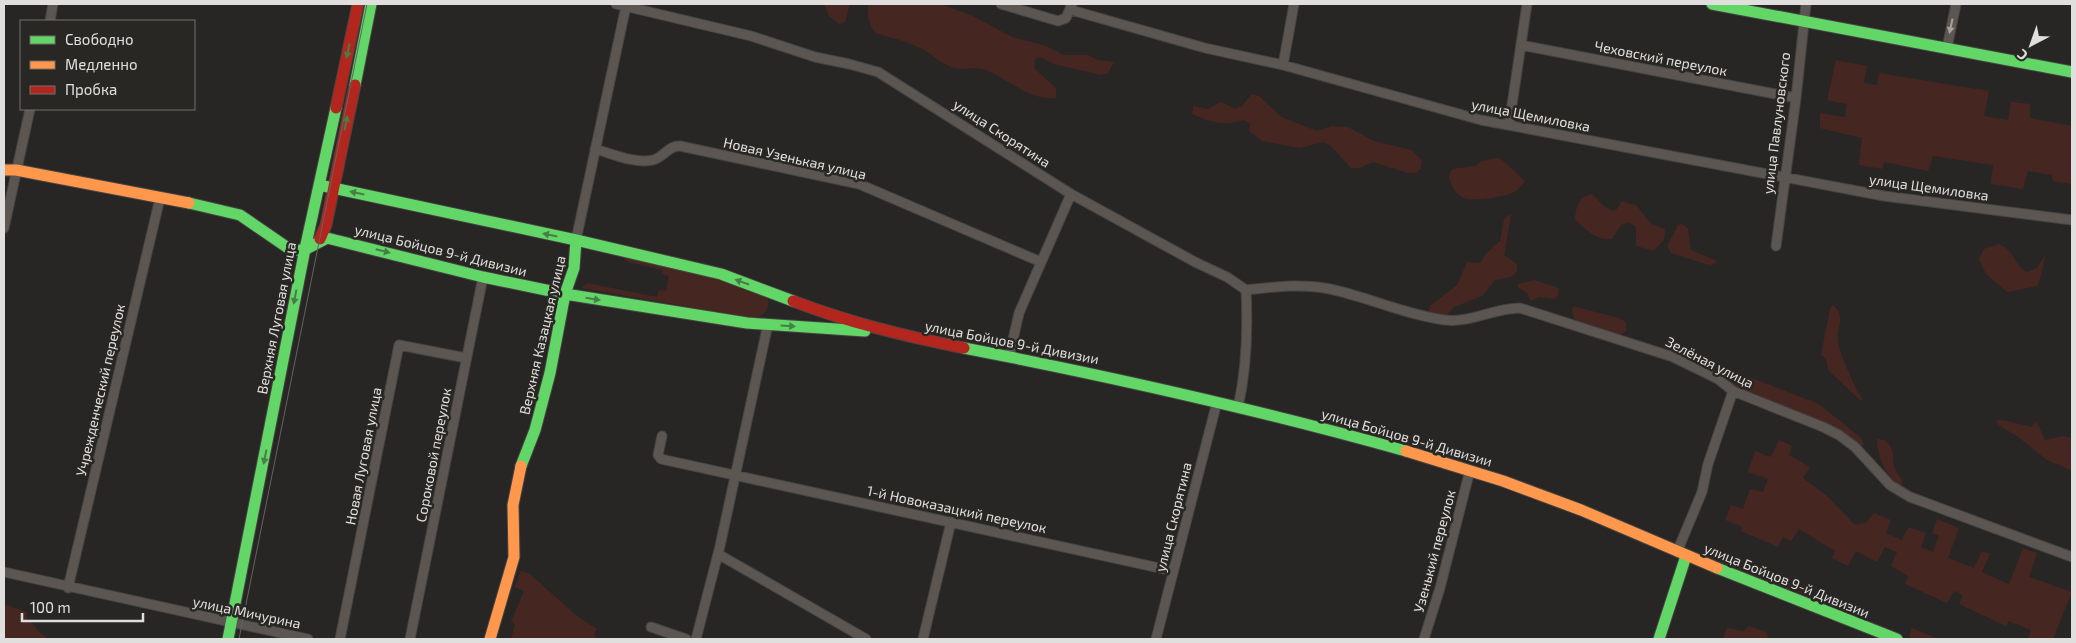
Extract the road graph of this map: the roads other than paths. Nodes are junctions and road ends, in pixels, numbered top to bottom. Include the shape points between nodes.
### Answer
1 (54, 4) edge
2 (358, 4) edge
3 (371, 4) edge
4 (616, 4) edge
5 (1001, 4) edge
6 (1294, 4) edge
7 (1527, 4) edge
8 (1712, 4) edge
9 (1806, 4) edge
10 (1956, 4) edge
11 (626, 6) junction
12 (1071, 7) edge
13 (50, 20) edge
14 (1804, 21) junction
15 (1521, 45) junction
16 (1947, 48) junction
17 (1283, 65) junction
18 (2072, 72) edge
19 (1796, 98) junction
20 (30, 110) edge
21 (1509, 126) junction
22 (596, 149) junction
23 (4, 170) edge
24 (16, 170) junction
25 (1785, 177) junction
26 (334, 188) junction
27 (318, 189) junction
28 (1071, 194) junction
29 (160, 198) junction
30 (2072, 220) edge
31 (326, 225) junction
32 (4, 228) edge
33 (320, 239) junction
34 (576, 240) junction
35 (356, 245) junction
36 (1776, 246) dead end
37 (305, 249) junction
38 (1041, 262) junction
39 (483, 277) junction
40 (1246, 290) junction
41 (565, 294) junction
42 (768, 324) junction
43 (887, 332) junction
44 (1008, 357) junction
45 (466, 358) junction
46 (1733, 391) junction
47 (1217, 402) junction
48 (1238, 407) junction
49 (662, 436) dead end
50 (1470, 470) junction
51 (735, 475) junction
52 (951, 522) junction
53 (718, 554) junction
54 (1681, 554) junction
55 (2072, 557) edge
56 (1173, 571) junction
57 (4, 572) edge
58 (68, 588) junction
59 (232, 623) junction
60 (651, 628) dead end
61 (228, 639) edge
62 (308, 639) edge
63 (340, 639) edge
64 (410, 639) edge
65 (490, 639) edge
66 (686, 639) edge
67 (696, 639) edge
68 (866, 639) edge
69 (923, 639) edge
70 (1156, 639) edge
71 (1424, 639) edge
72 (1659, 639) edge
73 (1897, 639) edge

1 - 13 street
2 -> 27 street, Верхняя Луговая улица
26 -> 3 street
4 - 11 street, улица Скорятина
5 - 12 street, улица Щемиловка via 1058,21 1066,18
6 - 17 street
7 - 15 street
8 - 14 street
9 - 14 street, улица Павлуновского
10 -> 16 street
11 - 22 street, Верхняя Казацкая улица
11 - 28 street, улица Скорятина via 751,36 815,57 878,72
12 - 17 street, улица Щемиловка via 1205,48
14 - 16 street
14 - 19 street, улица Павлуновского
15 - 19 street, Чеховский переулок
15 - 21 street
16 - 18 street
17 - 21 street, улица Щемиловка
19 - 25 street, улица Павлуновского
20 - 24 street
21 - 25 street, улица Щемиловка
22 - 34 street, Верхняя Казацкая улица
22 - 38 street, Новая Узенькая улица via 643,161 658,158 672,147 680,146 848,181
23 - 24 street
24 - 29 street
24 - 32 street
25 - 30 street, улица Щемиловка via 1884,196
25 - 36 street, улица Павлуновского
26 - 27 street, улица Бойцов 9-й Дивизии
26 - 31 street
34 -> 26 street, улица Бойцов 9-й Дивизии
27 - 31 street via 319,209
27 - 37 street, Верхняя Луговая улица
28 - 38 street
28 - 40 street, улица Скорятина
29 - 37 street via 238,214 291,250
29 - 58 street, Учрежденческий переулок
31 - 33 street
31 - 35 street via 340,238
33 - 35 street, улица Бойцов 9-й Дивизии
33 - 37 street
34 - 41 street, Верхняя Казацкая улица via 574,268
43 -> 34 street, улица Бойцов 9-й Дивизии via 824,313 720,274
35 -> 39 street, улица Бойцов 9-й Дивизии
37 -> 59 street, Верхняя Луговая улица
38 - 44 street via 1019,313
39 - 41 street, улица Бойцов 9-й Дивизии
39 - 45 street, Сороковой переулок
40 - 46 street, Зелёная улица via 1298,286 1329,289 1447,320 1520,308 1673,357 1718,379
40 - 48 street via 1247,343
41 -> 42 street, улица Бойцов 9-й Дивизии
41 - 65 street, Верхняя Казацкая улица via 550,373 535,430 521,464 513,505 514,557
42 -> 43 street, улица Бойцов 9-й Дивизии
42 - 51 street
43 - 44 street, улица Бойцов 9-й Дивизии
44 - 47 street, улица Бойцов 9-й Дивизии
45 - 63 street, Новая Луговая улица via 399,345
45 - 64 street, Сороковой переулок
46 - 54 street
46 - 55 street, Зелёная улица via 1839,435 1890,484 1910,497
47 - 48 street, улица Бойцов 9-й Дивизии
47 - 56 street, улица Скорятина
48 - 50 street, улица Бойцов 9-й Дивизии
49 - 51 street, 1-й Новоказацкий переулок via 658,455 661,459
50 - 54 street, улица Бойцов 9-й Дивизии via 1581,510
50 - 71 street, Узенький переулок
51 - 52 street, 1-й Новоказацкий переулок
51 - 53 street
52 - 56 street, 1-й Новоказацкий переулок
52 - 69 street
53 - 67 street
53 - 68 street
54 - 72 street
54 - 73 street, улица Бойцов 9-й Дивизии
56 - 70 street, улица Скорятина
57 - 58 street, улица Мичурина
58 - 59 street, улица Мичурина
59 - 61 street, Верхняя Луговая улица
59 - 62 street, улица Мичурина
60 - 66 street

